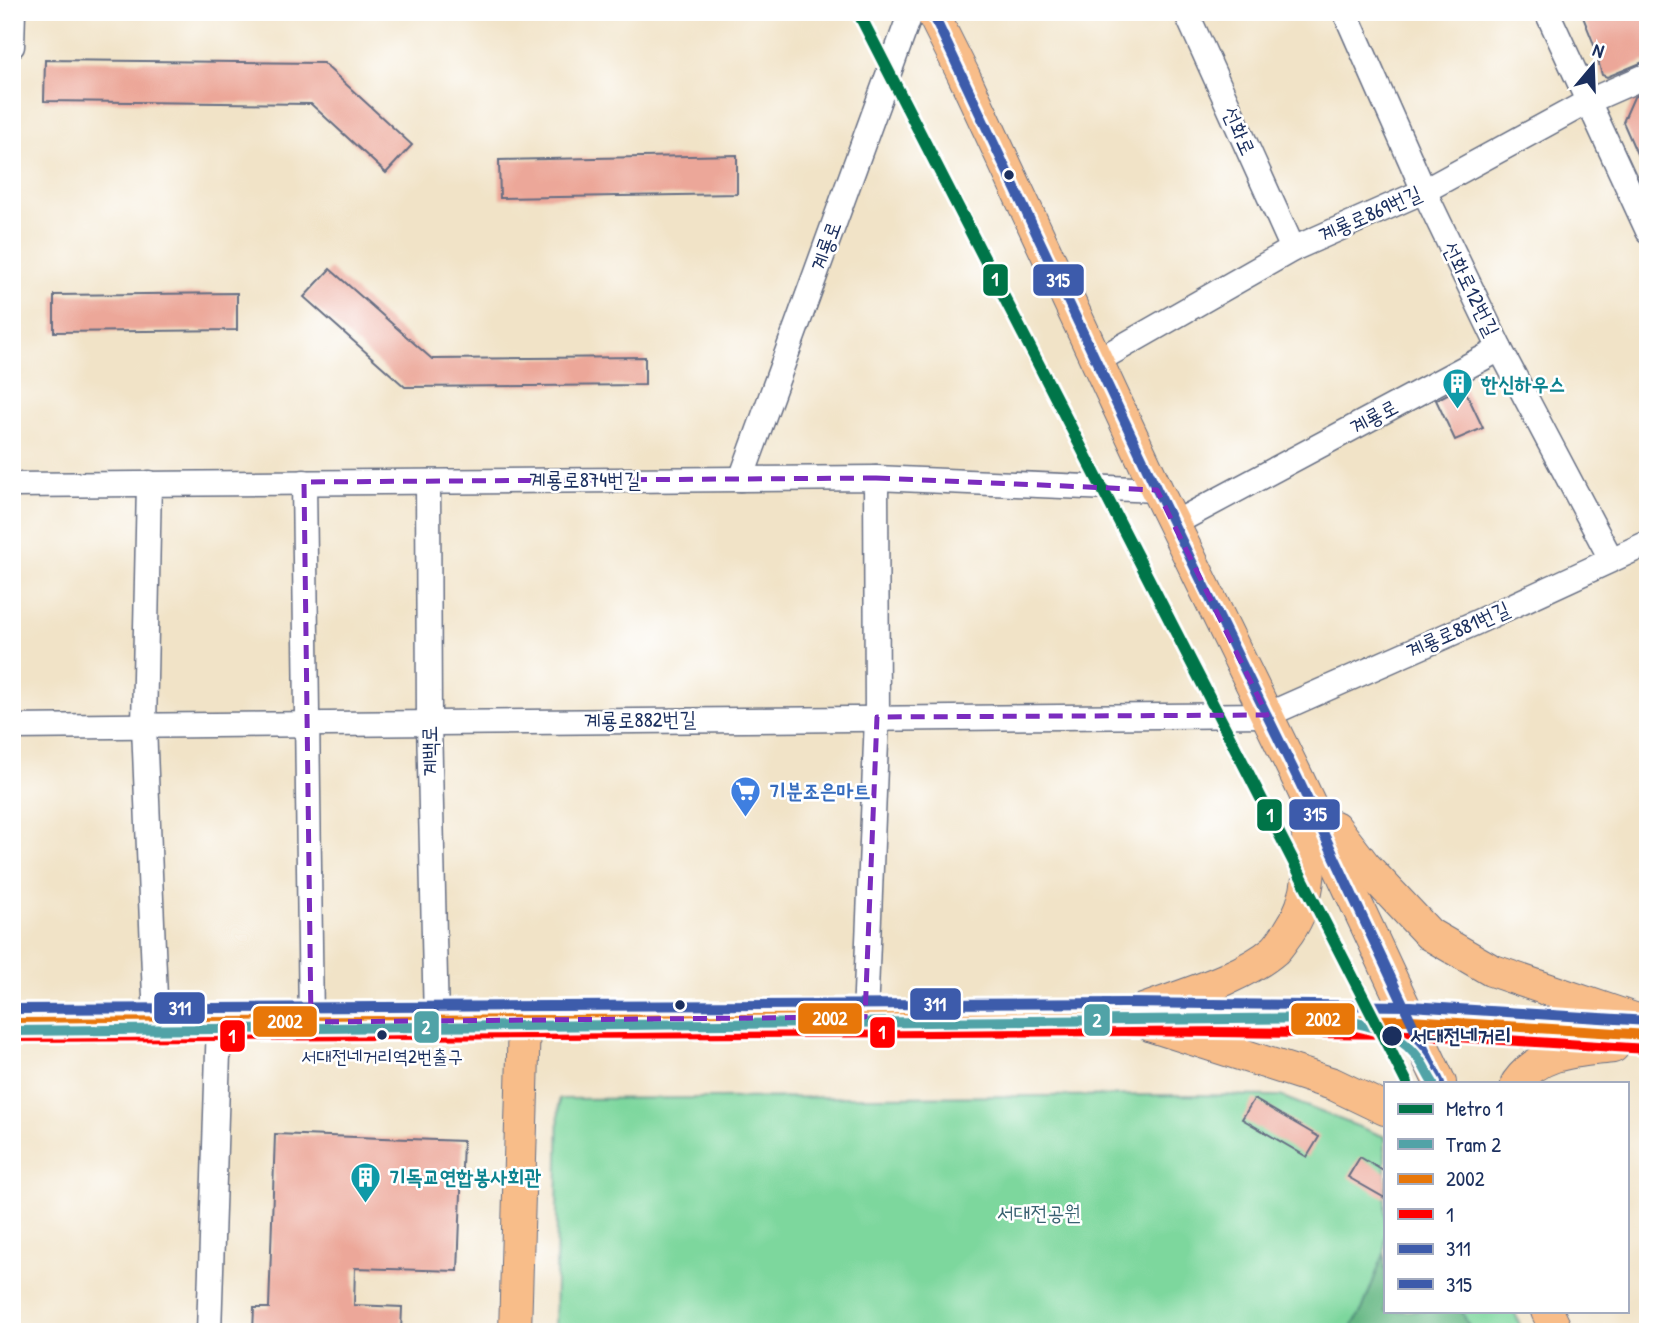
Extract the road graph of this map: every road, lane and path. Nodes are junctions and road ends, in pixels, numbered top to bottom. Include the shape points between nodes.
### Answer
1 (13, 12) edge
2 (911, 12) edge
3 (932, 12) edge
4 (1186, 12) edge
5 (1345, 12) edge
6 (1548, 12) edge
7 (12, 46) edge
8 (1648, 75) edge
9 (1589, 101) junction
10 (1424, 191) junction
11 (1648, 231) edge
12 (1293, 249) junction
13 (1500, 349) junction
14 (1097, 361) junction
15 (876, 478) junction
16 (741, 479) junction
17 (304, 482) junction
18 (428, 482) junction
19 (149, 483) junction
20 (12, 485) edge
21 (1157, 490) junction
22 (1173, 524) junction
23 (1648, 543) edge
24 (1611, 559) junction
25 (1267, 715) junction
26 (877, 717) junction
27 (429, 722) junction
28 (307, 724) junction
29 (144, 726) junction
30 (12, 727) edge
31 (1299, 781) junction
32 (865, 1017) junction
33 (1124, 1017) junction
34 (1410, 1020) junction
35 (436, 1021) junction
36 (524, 1021) junction
37 (156, 1022) junction
38 (219, 1022) junction
39 (311, 1022) junction
40 (12, 1023) edge
41 (1648, 1024) edge
42 (1648, 1035) edge
43 (1648, 1043) edge
44 (1440, 1082) edge
45 (1518, 1082) edge
46 (1384, 1109) edge
47 (1548, 1312) edge
48 (209, 1332) edge
49 (516, 1332) edge
50 (1557, 1332) edge

1 - 7 street
2 - 16 street, 계룡로
3 - 14 main road
4 - 12 street, 선화로
5 - 10 street, 선화로12번길
6 - 9 street
8 - 9 street, 계룡로869번길
9 - 10 street, 계룡로869번길
9 - 11 street
10 - 12 street, 계룡로869번길
10 - 13 street, 선화로12번길
12 - 14 street, 계룡로869번길
13 - 22 street, 계룡로
13 - 24 street, 선화로12번길
14 - 21 main road
15 - 16 street, 계룡로874번길
15 - 21 street, 계룡로874번길
15 - 26 street
16 - 18 street, 계룡로874번길
17 - 18 street, 계룡로874번길
17 - 19 street, 계룡로874번길
17 - 28 street
18 - 27 street, 계백로
19 - 20 street, 계룡로874번길
19 - 29 street
21 - 22 main road
22 - 25 main road
23 - 24 street, 계룡로881번길
24 - 25 street, 계룡로881번길
25 - 26 street, 계룡로882번길
25 - 31 main road
26 - 27 street, 계룡로882번길
26 - 32 street
27 - 28 street, 계룡로882번길
27 - 35 street, 계백로
28 - 29 street, 계룡로882번길
28 - 39 street
29 - 30 street, 계룡로882번길
29 - 37 street
31 - 33 main road via 1311,866 1306,898 1276,949 1209,986
31 - 34 main road
31 - 41 main road via 1365,866 1429,934 1491,970
32 - 33 main road
32 - 36 main road
33 - 34 main road
33 - 46 main road via 1332,1084
34 - 42 main road
34 - 44 main road
35 - 36 main road
35 - 39 main road
36 - 49 main road
37 - 38 main road
37 - 40 main road
38 - 39 main road
38 - 48 street
43 - 45 main road via 1552,1056 1525,1071
47 - 50 main road

